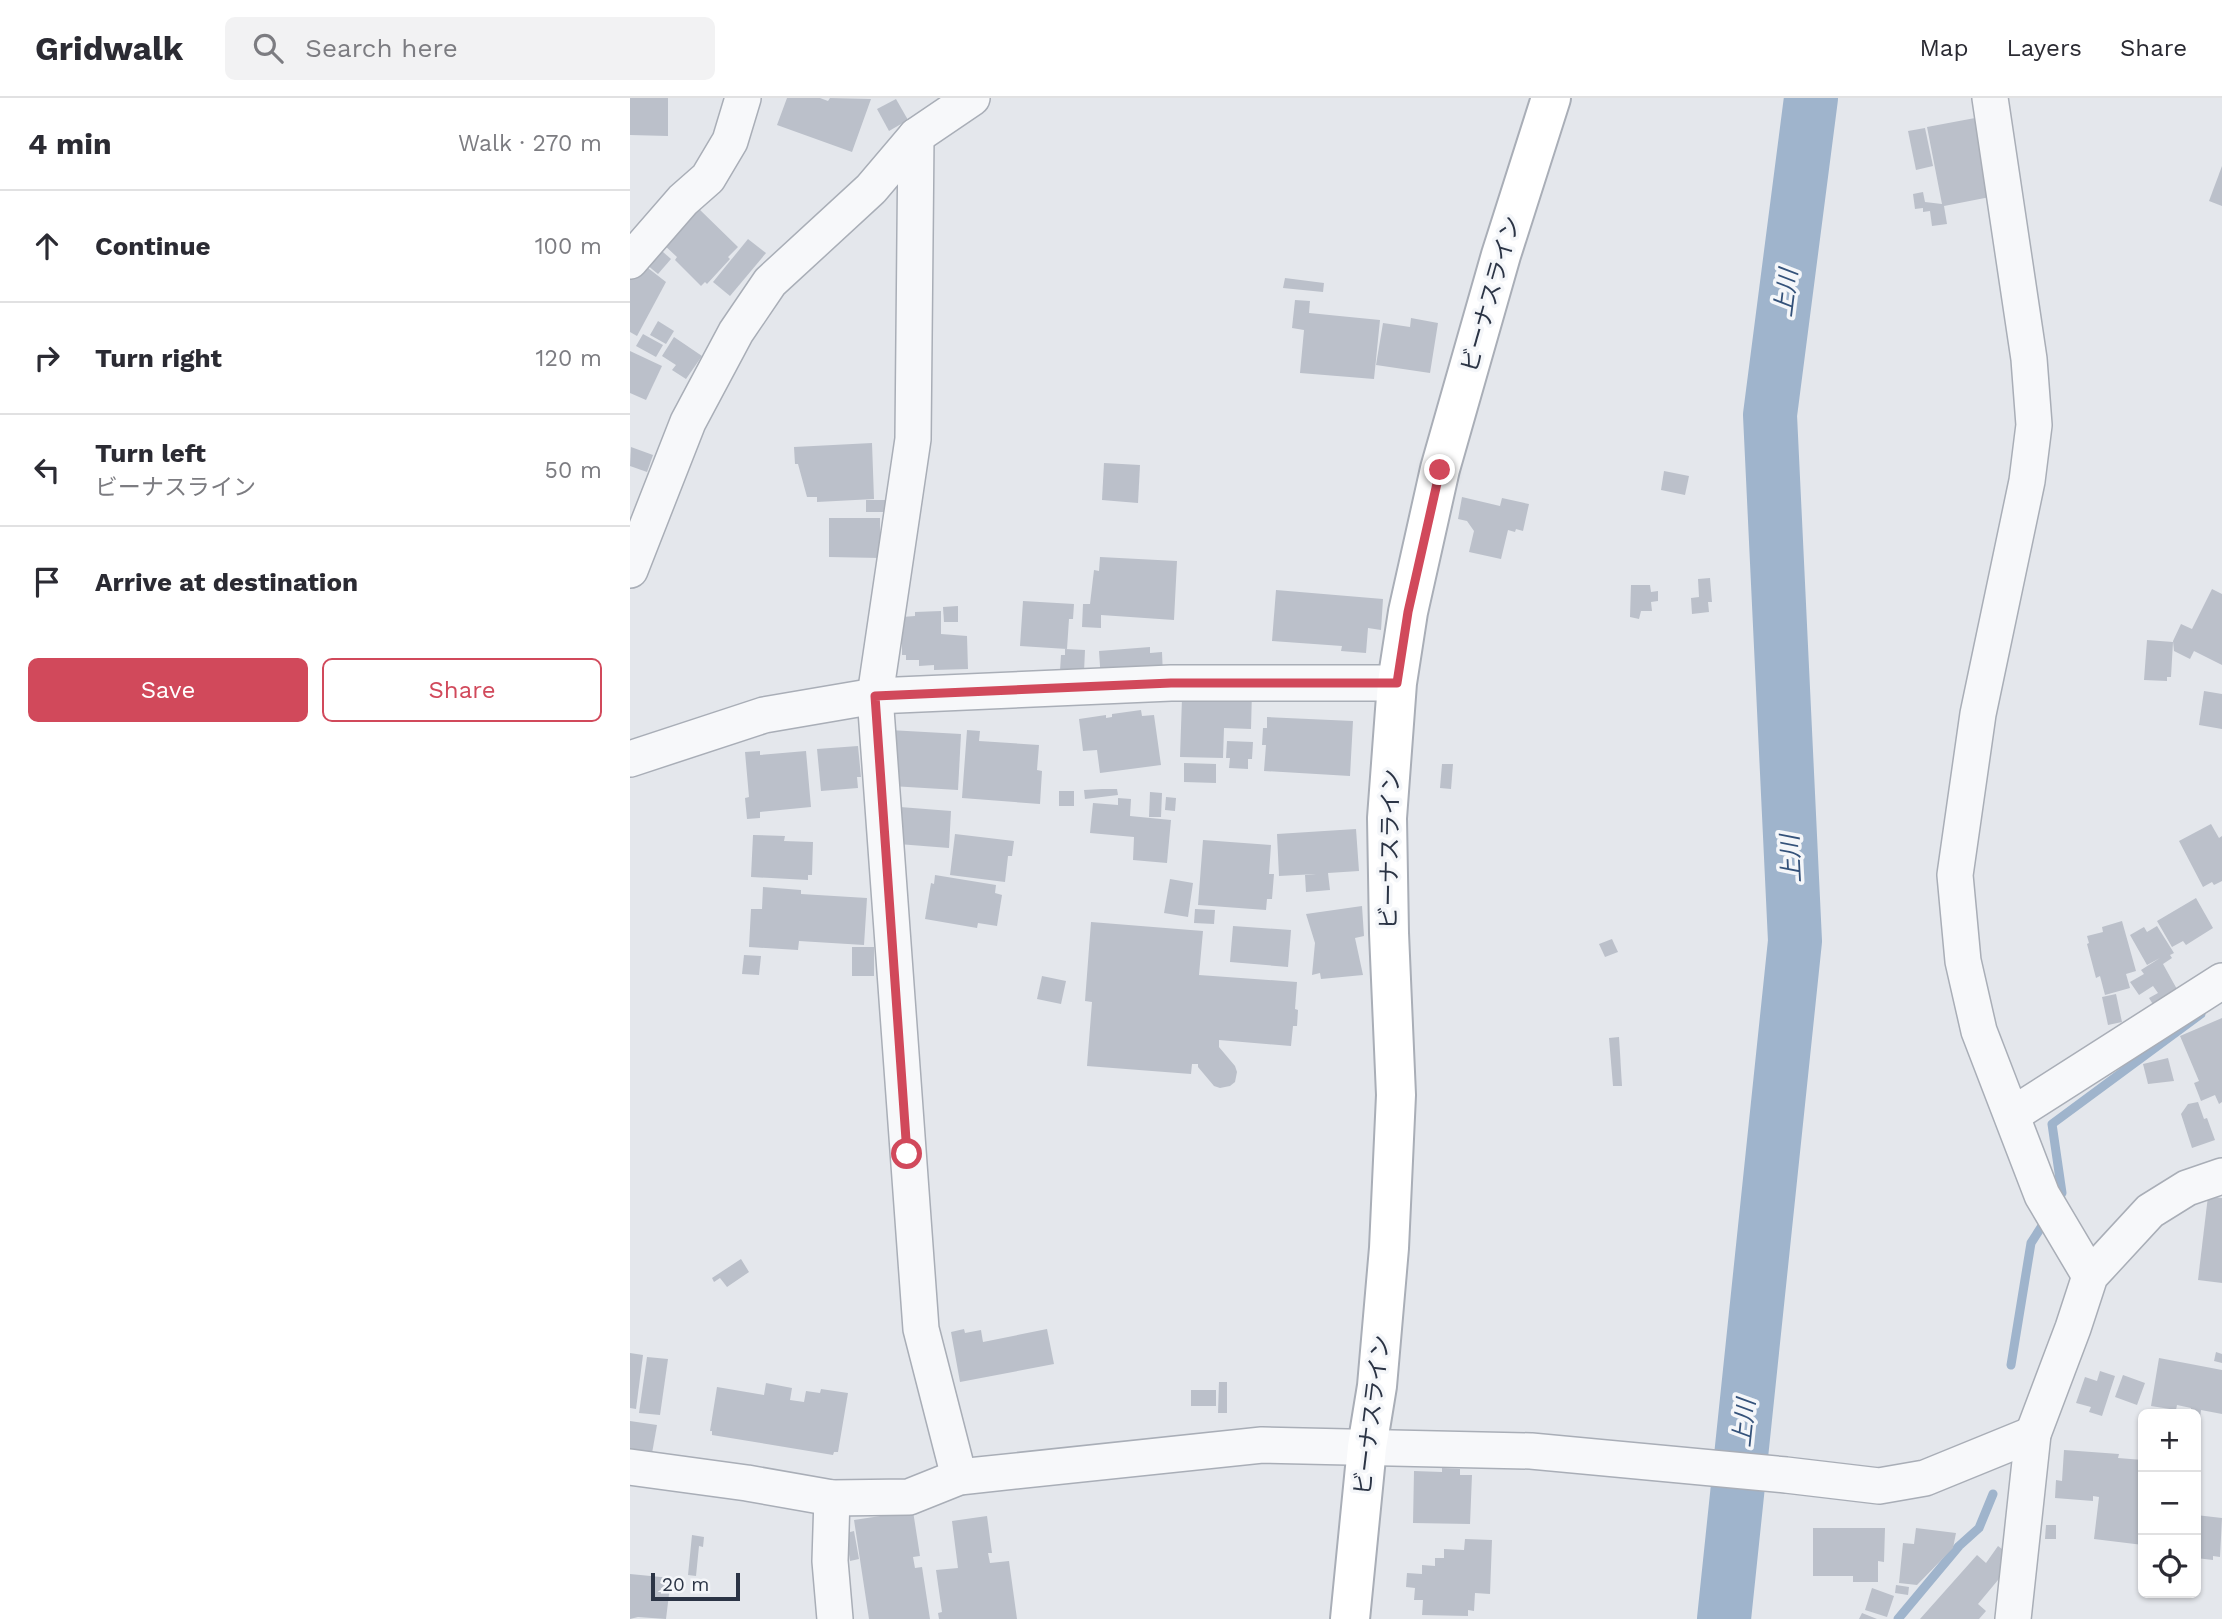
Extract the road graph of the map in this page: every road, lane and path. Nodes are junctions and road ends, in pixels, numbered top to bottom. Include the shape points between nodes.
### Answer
1 (743, 98) edge
2 (972, 98) edge
3 (1551, 98) edge
4 (1990, 98) edge
5 (916, 136) junction
6 (630, 261) edge
7 (630, 570) edge
8 (1397, 683) junction
9 (875, 696) junction
10 (630, 759) edge
11 (2222, 981) edge
12 (2012, 1115) junction
13 (2222, 1176) edge
14 (2090, 1276) junction
15 (2033, 1434) junction
16 (1367, 1447) junction
17 (630, 1467) edge
18 (959, 1477) junction
19 (832, 1498) junction
20 (835, 1619) edge
21 (1350, 1619) edge
22 (2013, 1619) edge

1 - 6 street via 730,141 708,178
2 - 5 street
3 - 8 main road, ビーナスライン via 1440,470
4 - 12 street via 2029,359 2034,425 2027,481 1978,714 1955,875 1964,961 1979,1031
5 - 7 street via 871,189 770,282 736,332 688,422
5 - 9 street via 913,439
8 - 9 street via 1171,683
8 - 16 main road, ビーナスライン via 1387,817 1395,1095 1390,1248
9 - 10 street via 764,715
9 - 18 street via 921,1329
11 - 12 street
12 - 14 street via 2042,1195
13 - 14 street via 2187,1188 2150,1211
14 - 15 street
15 - 16 street via 1924,1478 1879,1486 1531,1451
15 - 22 street
16 - 18 street via 1262,1445
16 - 21 main road, ビーナスライン
17 - 19 street
18 - 19 street via 909,1497
19 - 20 street via 830,1561

